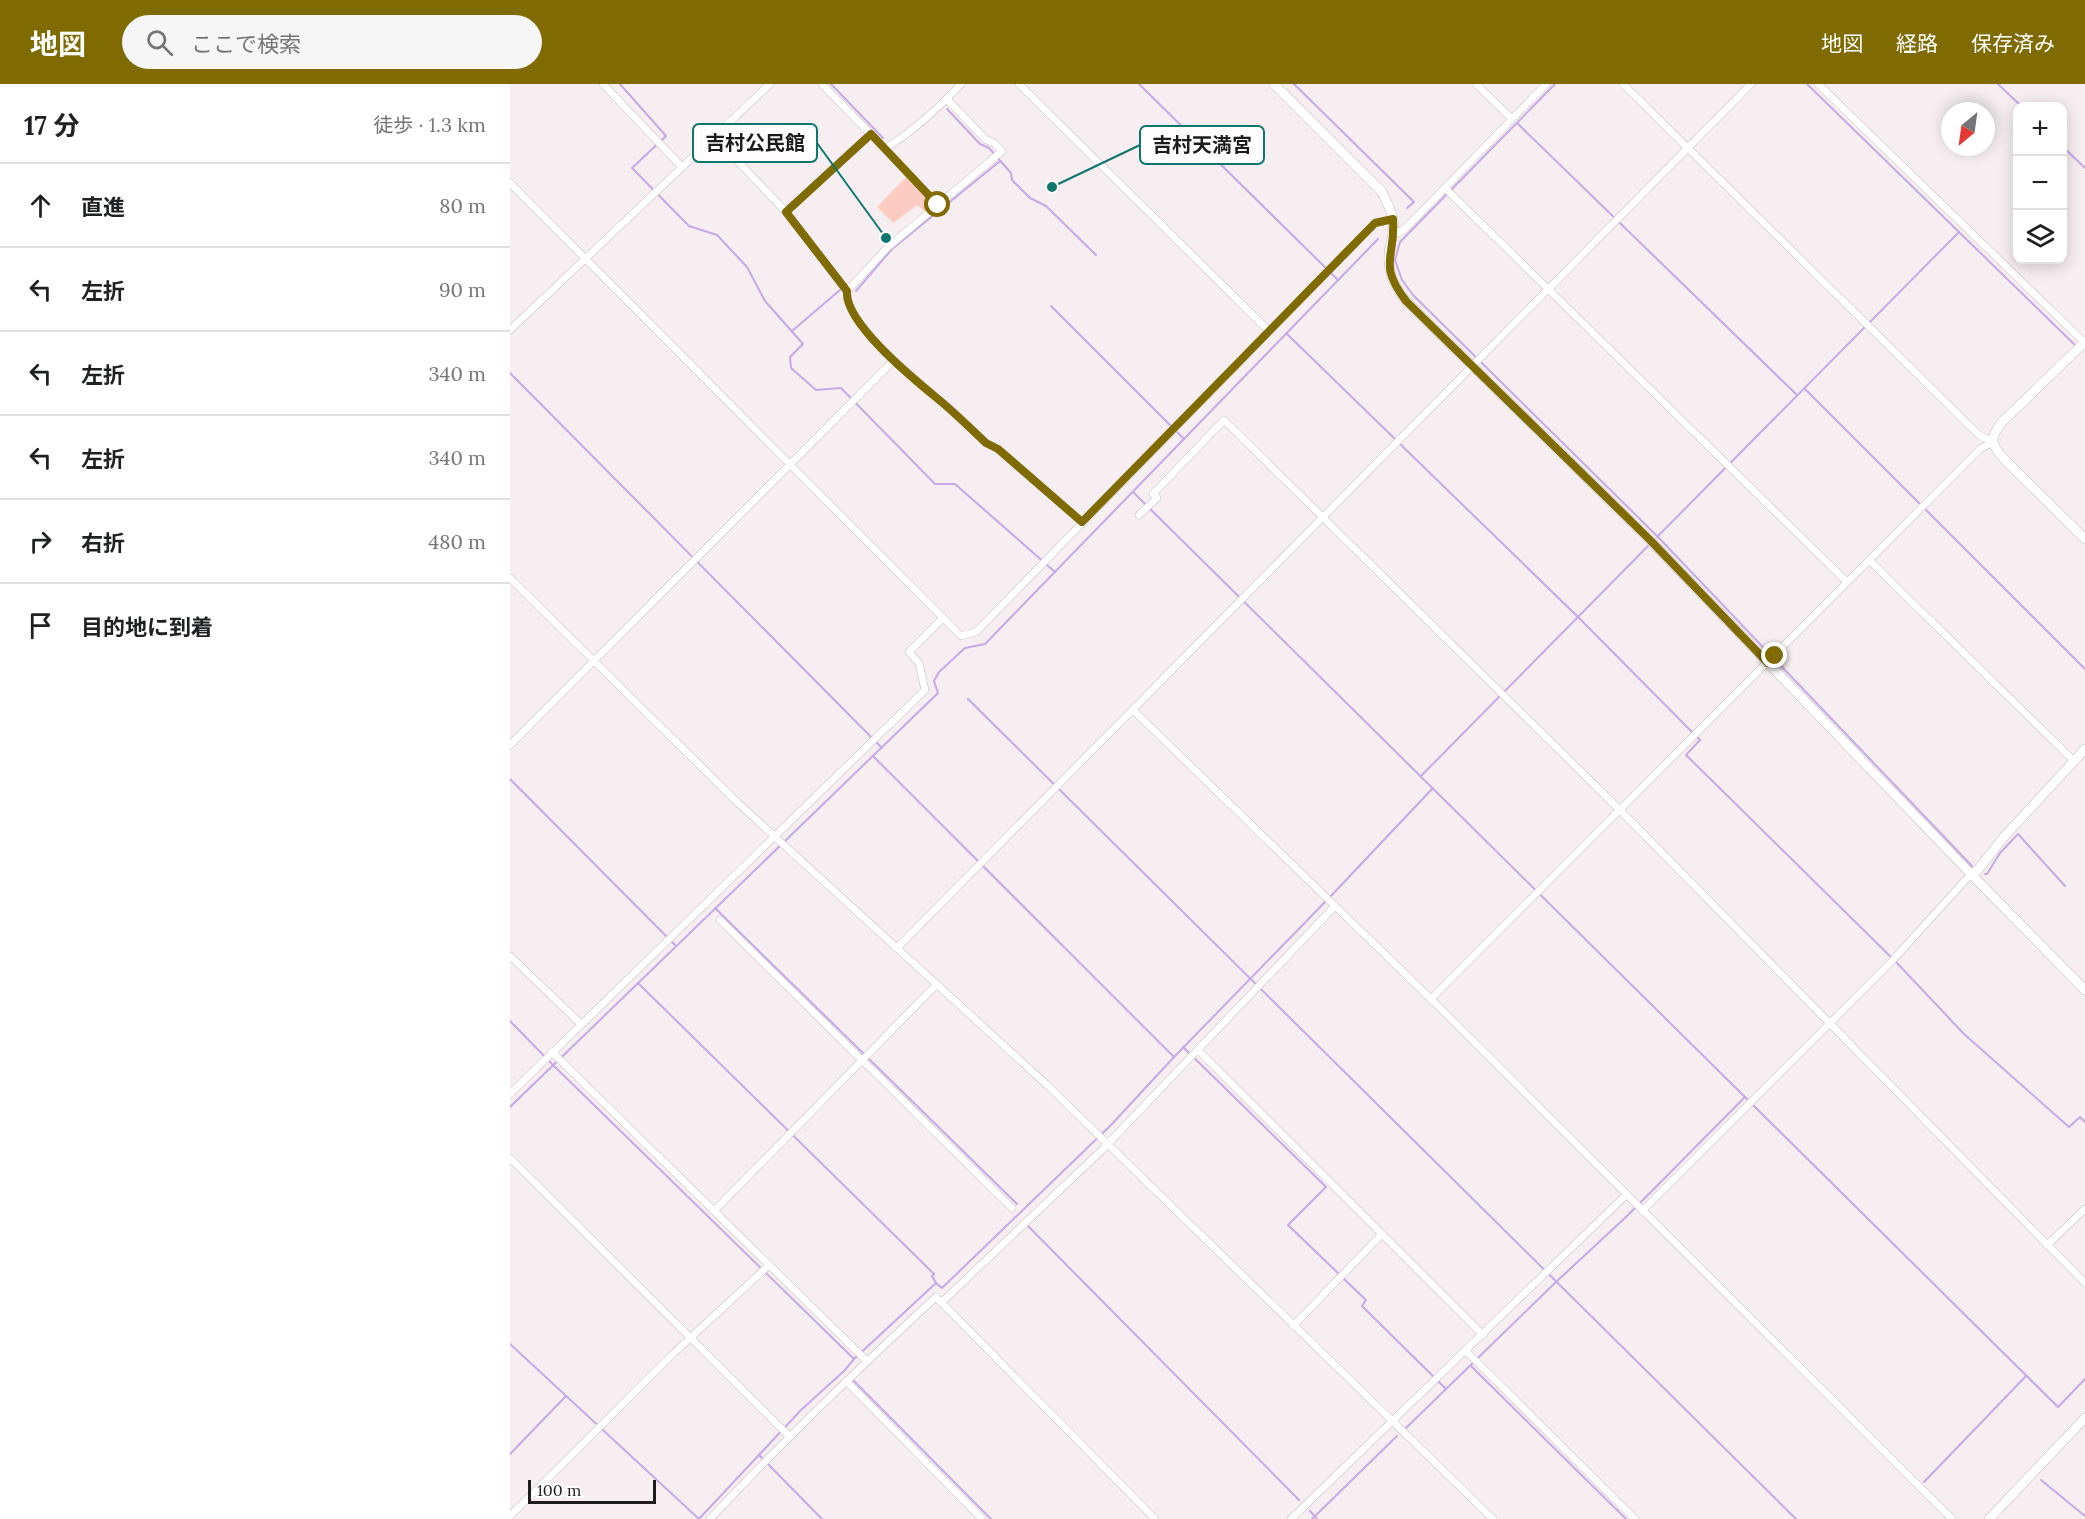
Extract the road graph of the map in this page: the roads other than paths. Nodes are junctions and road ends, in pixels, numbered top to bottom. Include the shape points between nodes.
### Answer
1 (603, 84) edge
2 (770, 84) edge
3 (822, 84) edge
4 (961, 84) edge
5 (1019, 84) edge
6 (1274, 84) edge
7 (1476, 84) edge
8 (1546, 84) edge
9 (1623, 84) edge
10 (1751, 84) edge
11 (1818, 84) edge
12 (948, 99) junction
13 (1512, 119) junction
14 (871, 134) junction
15 (714, 136) junction
16 (1688, 148) junction
17 (885, 149) junction
18 (682, 166) junction
19 (510, 183) edge
20 (1447, 191) junction
21 (938, 205) junction
22 (786, 212) junction
23 (1393, 227) junction
24 (586, 259) junction
25 (1549, 289) junction
26 (847, 291) junction
27 (510, 330) edge
28 (1269, 332) junction
29 (2082, 345) edge
30 (894, 360) junction
31 (1477, 362) junction
32 (1993, 442) junction
33 (789, 464) junction
34 (1144, 510) dead end
35 (1323, 518) junction
36 (1082, 522) junction
37 (2085, 539) edge
38 (1869, 560) junction
39 (510, 578) edge
40 (1847, 582) junction
41 (943, 618) junction
42 (593, 660) junction
43 (1771, 660) junction
44 (1133, 710) junction
45 (510, 745) edge
46 (2085, 749) edge
47 (2074, 761) junction
48 (1620, 810) junction
49 (778, 841) junction
50 (1971, 874) junction
51 (1330, 901) junction
52 (720, 920) dead end
53 (897, 948) junction
54 (510, 956) edge
55 (937, 984) junction
56 (2085, 990) edge
57 (1431, 999) junction
58 (1830, 1023) junction
59 (581, 1024) junction
60 (1194, 1054) junction
61 (553, 1057) junction
62 (865, 1057) junction
63 (510, 1094) edge
64 (1102, 1138) junction
65 (510, 1158) edge
66 (1626, 1195) junction
67 (1012, 1208) dead end
68 (1639, 1208) junction
69 (2085, 1209) edge
70 (714, 1211) junction
71 (1383, 1234) junction
72 (2047, 1245) junction
73 (765, 1269) junction
74 (2085, 1283) edge
75 (942, 1302) junction
76 (1293, 1326) junction
77 (1483, 1335) junction
78 (690, 1338) junction
79 (1466, 1351) junction
80 (867, 1361) junction
81 (849, 1378) junction
82 (2085, 1418) edge
83 (1392, 1422) junction
84 (785, 1432) junction
85 (510, 1516) edge
86 (710, 1519) edge
87 (982, 1519) edge
88 (1155, 1519) edge
89 (1291, 1519) edge
90 (1493, 1519) edge
91 (1635, 1519) edge
92 (1952, 1519) edge
93 (1989, 1519) edge

1 - 18 street
2 - 15 street
3 - 14 street
4 - 12 street
5 - 28 street
6 - 23 street via 1375,184 1391,208
7 - 13 street
8 - 13 street
9 - 16 street
10 - 16 street
11 - 29 street
12 - 17 street
12 - 21 street via 1002,152
13 - 20 street
14 - 17 street
14 - 22 street
15 - 18 street
15 - 22 street
16 - 25 street
16 - 32 street via 1979,435
17 - 21 street
18 - 24 street
19 - 24 street
20 - 23 street via 1405,229
20 - 25 street
21 - 26 street via 888,247
22 - 26 street
23 - 28 street via 1375,223
23 - 31 street via 1389,261 1395,287
24 - 27 street
24 - 33 street
25 - 31 street
25 - 40 street
26 - 30 street via 857,320
28 - 36 street
29 - 32 street via 2002,422 1993,434
30 - 33 street
30 - 36 street
31 - 35 street
31 - 43 street
32 - 37 street via 2003,458
32 - 38 street via 1980,449
33 - 41 street
33 - 42 street
34 - 35 street via 1157,498 1153,494 1224,420
35 - 44 street
35 - 48 street
36 - 41 street via 976,632 961,636
38 - 40 street
38 - 47 street
39 - 42 street
40 - 43 street
41 - 49 street via 909,652 918,663 925,690
42 - 45 street
42 - 49 street
43 - 48 street
43 - 50 street
44 - 51 street
44 - 53 street
46 - 47 street
47 - 50 street
48 - 57 street
48 - 58 street
49 - 53 street
49 - 59 street via 668,939
50 - 56 street
50 - 58 street
51 - 57 street
51 - 60 street via 1257,988
52 - 62 street
53 - 55 street
54 - 59 street
55 - 62 street
55 - 64 street
57 - 66 street
58 - 68 street via 1748,1107
58 - 72 street
59 - 61 street
60 - 64 street
60 - 71 street
61 - 63 street
61 - 70 street
62 - 67 street
62 - 70 street
64 - 75 street via 1026,1223
64 - 76 street
65 - 78 street
66 - 68 street
66 - 77 street
68 - 92 street
69 - 72 street
70 - 73 street
71 - 76 street
71 - 77 street
72 - 74 street
73 - 78 street
73 - 80 street
75 - 80 street via 936,1297
75 - 88 street
76 - 83 street
77 - 79 street
78 - 84 street
78 - 85 street
79 - 83 street
79 - 91 street
80 - 81 street
81 - 84 street
81 - 87 street
82 - 93 street
83 - 89 street
83 - 90 street
84 - 86 street via 765,1460

